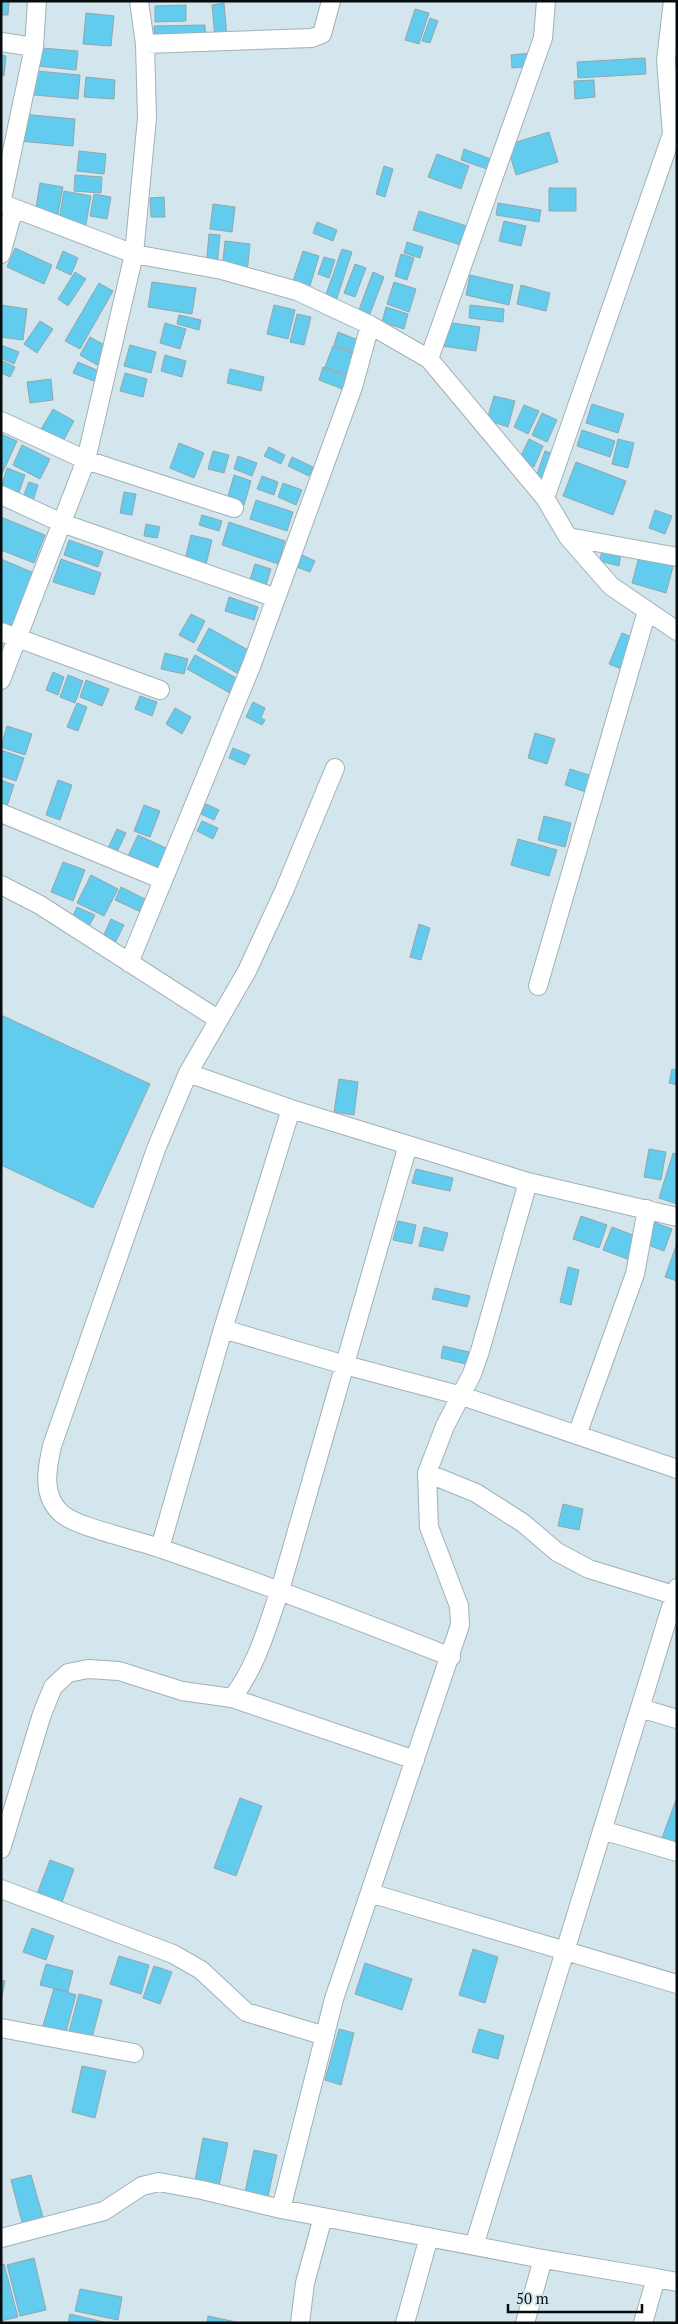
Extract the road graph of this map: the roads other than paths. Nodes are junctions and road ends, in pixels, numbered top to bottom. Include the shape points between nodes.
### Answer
1 (37, 1) edge
2 (139, 1) edge
3 (331, 1) edge
4 (546, 1) edge
5 (673, 1) edge
6 (1, 42) edge
7 (145, 44) junction
8 (34, 47) junction
9 (6, 205) edge
10 (1, 254) edge
11 (134, 254) junction
12 (370, 325) junction
13 (429, 359) junction
14 (1, 421) edge
15 (86, 460) junction
16 (1, 495) edge
17 (545, 498) junction
18 (234, 508) dead end
19 (62, 522) junction
20 (568, 537) junction
21 (677, 557) edge
22 (276, 598) junction
23 (647, 611) junction
24 (677, 631) edge
25 (9, 635) edge
26 (1, 680) edge
27 (160, 690) dead end
28 (335, 768) dead end
29 (1, 813) edge
30 (163, 880) junction
31 (1, 885) edge
32 (129, 963) junction
33 (538, 986) dead end
34 (219, 1020) junction
35 (188, 1073) junction
36 (291, 1109) junction
37 (408, 1144) junction
38 (528, 1182) junction
39 (647, 1209) junction
40 (677, 1217) edge
41 (223, 1330) junction
42 (345, 1365) junction
43 (462, 1396) junction
44 (577, 1435) junction
45 (677, 1469) edge
46 (427, 1473) junction
47 (160, 1548) junction
48 (280, 1590) junction
49 (676, 1593) edge
50 (451, 1656) junction
51 (232, 1698) junction
52 (640, 1708) junction
53 (677, 1719) edge
54 (415, 1760) junction
55 (602, 1830) junction
56 (1, 1849) edge
57 (677, 1852) edge
58 (1, 1889) edge
59 (370, 1893) junction
60 (565, 1951) junction
61 (677, 1984) edge
62 (1, 2028) edge
63 (325, 2036) junction
64 (134, 2053) dead end
65 (281, 2209) junction
66 (323, 2217) junction
67 (430, 2237) junction
68 (1, 2238) edge
69 (474, 2246) junction
70 (543, 2259) junction
71 (656, 2278) junction
72 (677, 2282) edge
73 (300, 2323) edge
74 (405, 2323) edge
75 (525, 2323) edge
76 (643, 2323) edge

1 - 8 street
2 - 7 street
3 - 7 street via 324,28 317,37
4 - 13 street via 543,38
5 - 17 street via 666,60 672,134
6 - 8 street
7 - 11 street via 147,118
8 - 9 street
9 - 10 street
9 - 11 street
11 - 12 street via 222,270 297,291
11 - 15 street
12 - 13 street
12 - 22 street via 353,387
13 - 17 street
14 - 15 street
15 - 18 street
15 - 19 street
16 - 19 street
17 - 20 street
19 - 22 street
19 - 25 street
20 - 21 street
20 - 23 street via 612,586
22 - 30 street
23 - 24 street
23 - 33 street
25 - 26 street
25 - 27 street
28 - 34 street via 284,891 247,971
29 - 30 street
30 - 32 street
31 - 32 street via 40,905
32 - 34 street
34 - 35 street
35 - 36 street
35 - 47 street via 129,1224 46,1471 48,1492 61,1513 76,1522
36 - 37 street
36 - 41 street
37 - 38 street
37 - 42 street
38 - 39 street
38 - 43 street via 480,1351
39 - 40 street
39 - 44 street via 635,1274
41 - 42 street
41 - 47 street
42 - 43 street
42 - 48 street
43 - 44 street
43 - 46 street via 445,1426
44 - 45 street
46 - 49 street via 476,1493 524,1522 557,1552 589,1569
46 - 50 street via 429,1527 459,1606 460,1625
47 - 48 street
48 - 50 street
48 - 51 street via 246,1680
49 - 52 street
50 - 54 street
51 - 54 street
51 - 56 street via 182,1691 119,1671 88,1669 68,1673 53,1687 46,1705
52 - 53 street
52 - 55 street
54 - 59 street
55 - 57 street
55 - 60 street
58 - 63 street via 173,1954 201,1970 246,2012
59 - 60 street
59 - 63 street via 334,1999
60 - 61 street
60 - 69 street
62 - 64 street
63 - 65 street
65 - 66 street
65 - 68 street via 159,2182 142,2186 104,2211
66 - 67 street
66 - 73 street via 305,2283
67 - 69 street
67 - 74 street
69 - 70 street
70 - 71 street
70 - 75 street
71 - 72 street
71 - 76 street

